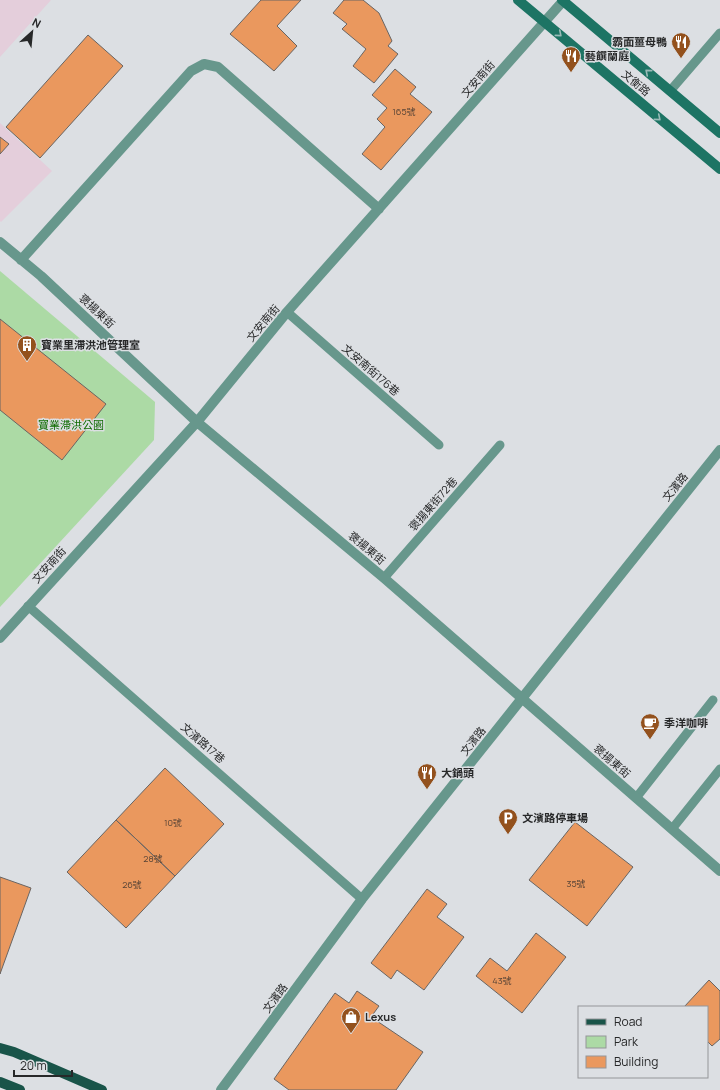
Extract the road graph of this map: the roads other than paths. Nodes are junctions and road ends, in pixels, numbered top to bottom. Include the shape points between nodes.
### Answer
1 (518, 0) edge
2 (563, 0) edge
3 (544, 22) junction
4 (720, 33) edge
5 (670, 91) junction
6 (720, 133) edge
7 (720, 169) edge
8 (380, 209) junction
9 (0, 242) edge
10 (21, 260) junction
11 (287, 312) junction
12 (197, 422) junction
13 (440, 445) dead end
14 (500, 445) dead end
15 (720, 450) edge
16 (384, 578) junction
17 (28, 606) junction
18 (0, 638) edge
19 (522, 698) junction
20 (713, 700) dead end
21 (720, 769) edge
22 (636, 798) junction
23 (672, 829) junction
24 (720, 871) edge
25 (362, 899) junction
26 (0, 1048) edge
27 (0, 1082) edge
28 (20, 1090) edge
29 (102, 1090) edge
30 (222, 1090) edge

1 - 3 street, 文衡路
2 - 3 street, 文安南街
5 -> 2 street, 文衡路
3 -> 7 street, 文衡路
3 - 8 street, 文安南街
4 - 5 lane
5 - 6 street, 文衡路
8 - 10 street via 218,67 204,64 191,71
8 - 11 street, 文安南街
9 - 10 street, 褒揚東街
10 - 12 street, 褒揚東街
11 - 12 street, 文安南街
11 - 13 lane, 文安南街176巷
12 - 16 street, 褒揚東街
12 - 17 street, 文安南街
14 - 16 lane, 褒揚東街72巷
15 - 19 street, 文濱路
16 - 19 street, 褒揚東街
17 - 18 street, 文安南街
17 - 25 lane, 文濱路17巷
19 - 22 street, 褒揚東街
19 - 25 street, 文濱路
20 - 22 lane
21 - 23 lane
22 - 23 street, 褒揚東街
23 - 24 street, 褒揚東街
25 - 30 street, 文濱路
26 - 29 main road
27 - 28 main road

